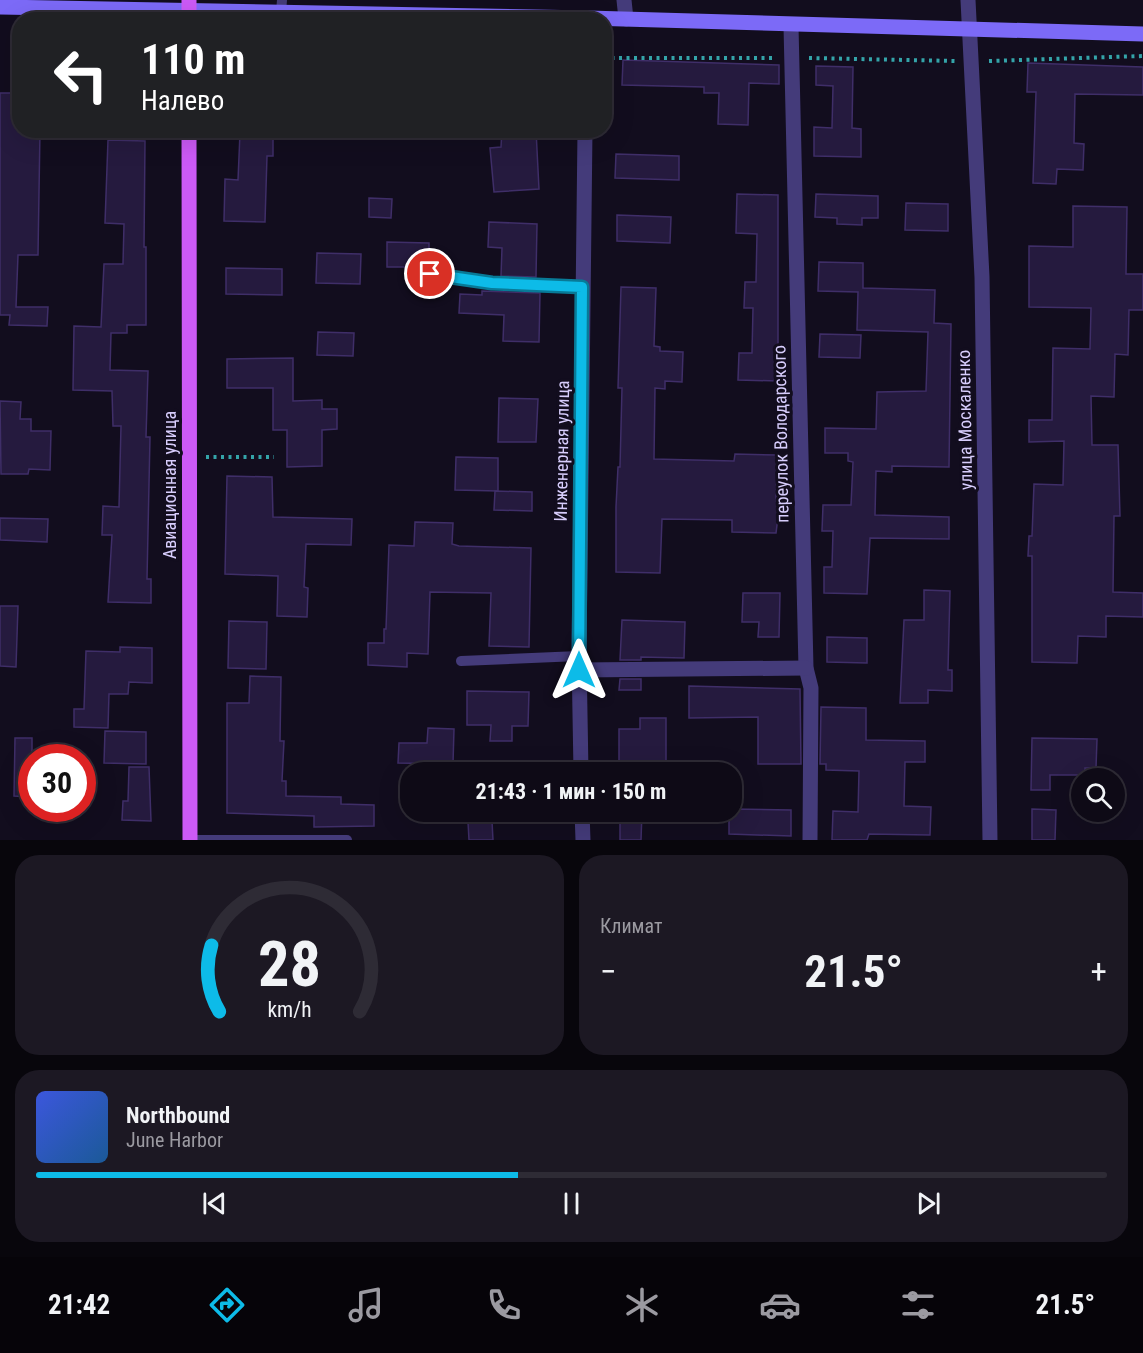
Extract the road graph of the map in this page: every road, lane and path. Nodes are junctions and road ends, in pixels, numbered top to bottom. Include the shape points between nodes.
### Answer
1 (624, 0) edge
2 (968, 0) edge
3 (281, 6) edge
4 (0, 7) edge
5 (189, 10) edge
6 (423, 12) edge
7 (612, 19) edge
8 (626, 19) junction
9 (791, 26) junction
10 (969, 29) junction
11 (1143, 34) edge
12 (1143, 56) edge
13 (612, 58) edge
14 (792, 58) junction
15 (970, 62) junction
16 (189, 138) edge
17 (585, 138) edge
18 (430, 274) dead end
19 (582, 287) junction
20 (274, 457) dead end
21 (190, 458) junction
22 (461, 661) dead end
23 (579, 663) junction
24 (806, 668) junction
25 (581, 762) edge
26 (582, 822) edge
27 (190, 840) edge
28 (347, 840) edge
29 (583, 840) edge
30 (810, 840) edge
31 (990, 840) edge

1 - 8 street
2 - 10 street, улица Москаленко
3 - 5 main road
3 - 6 main road
4 - 5 main road
7 - 8 main road
8 - 9 main road
9 - 10 main road
9 - 14 street, переулок Володарского
10 - 11 main road
10 - 15 street, улица Москаленко
12 - 15 path
13 - 14 path
14 - 15 path
14 - 24 street, переулок Володарского
15 - 31 street, улица Москаленко via 982,277
16 - 21 main road, Авиационная улица
17 - 19 street, Инженерная улица
18 - 19 lane via 492,283
19 - 23 street, Инженерная улица
20 - 21 path
21 - 27 main road, Авиационная улица
22 - 23 lane
23 - 24 street
23 - 25 street, Инженерная улица
24 - 30 street, переулок Володарского via 811,688
26 - 29 street
27 - 28 lane

